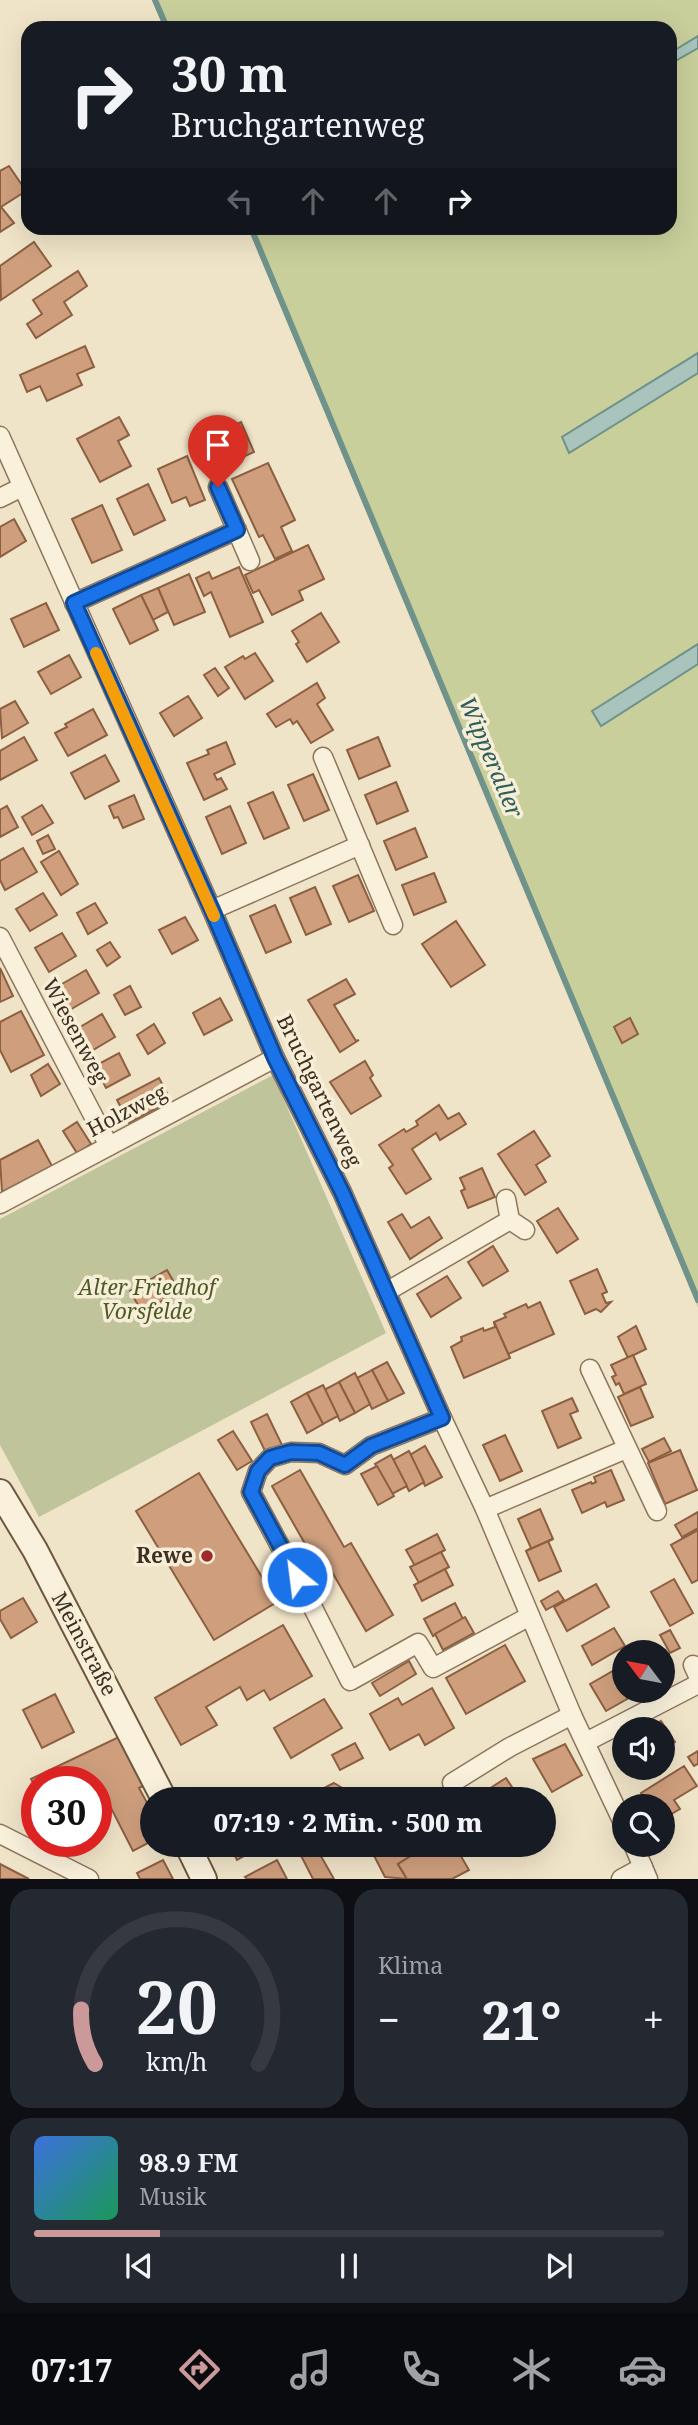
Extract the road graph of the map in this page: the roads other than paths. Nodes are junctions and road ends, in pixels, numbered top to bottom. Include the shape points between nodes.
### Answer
1 (0, 436) edge
2 (22, 487) junction
3 (218, 487) dead end
4 (0, 498) edge
5 (237, 530) junction
6 (250, 561) dead end
7 (74, 603) junction
8 (323, 757) dead end
9 (359, 845) junction
10 (212, 910) junction
11 (393, 925) dead end
12 (0, 937) edge
13 (275, 1058) junction
14 (109, 1146) junction
15 (506, 1199) dead end
16 (0, 1204) edge
17 (510, 1220) junction
18 (525, 1230) dead end
19 (386, 1292) junction
20 (590, 1368) dead end
21 (442, 1418) junction
22 (626, 1449) junction
23 (0, 1492) edge
24 (485, 1508) junction
25 (657, 1511) dead end
26 (530, 1616) junction
27 (698, 1684) edge
28 (572, 1715) junction
29 (586, 1742) junction
30 (452, 1783) dead end
31 (158, 1787) edge
32 (612, 1799) edge
33 (0, 1834) edge
34 (193, 1857) edge
35 (639, 1857) edge
36 (646, 1873) edge
37 (89, 1879) edge
38 (204, 1879) edge
39 (621, 1879) edge

1 - 2 street, Bruchgartenweg
2 - 4 street
2 - 7 street, Bruchgartenweg
3 - 5 street
5 - 6 street
5 - 7 street
7 - 10 street, Bruchgartenweg
8 - 9 street
9 - 10 street
9 - 11 street
10 - 13 street, Bruchgartenweg
12 - 14 street, Wiesenweg
13 - 14 street, Holzweg
13 - 19 street, Bruchgartenweg
14 - 16 street, Holzweg
15 - 17 street
17 - 18 street
17 - 19 street
19 - 21 street, Bruchgartenweg
20 - 22 street
21 - 24 street, Bruchgartenweg
21 - 26 street via 371,1446 345,1465 319,1453 291,1452 270,1458 258,1471 251,1492 349,1681 418,1643 433,1668
22 - 24 street
22 - 25 street
23 - 31 street, Meinstraße via 35,1550
24 - 26 street, Bruchgartenweg
26 - 28 street, Bruchgartenweg
27 - 29 street
28 - 29 street, Bruchgartenweg
28 - 30 street
29 - 32 street, Bruchgartenweg
33 - 37 street
34 - 38 street
35 - 36 street
36 - 39 street

